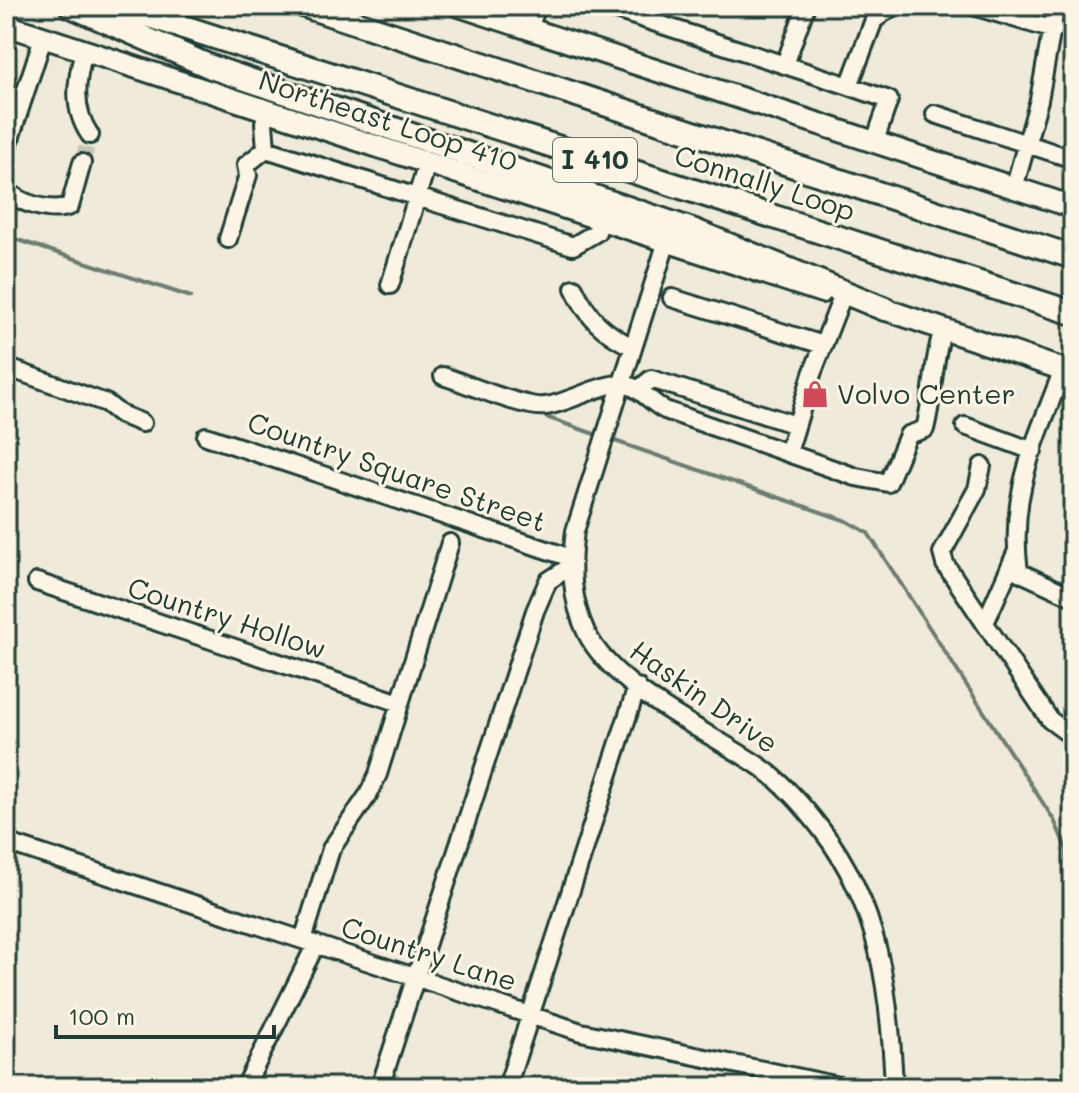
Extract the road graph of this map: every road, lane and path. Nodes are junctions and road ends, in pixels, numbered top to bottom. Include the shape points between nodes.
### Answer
1 (71, 6) edge
2 (118, 6) edge
3 (305, 6) edge
4 (459, 6) edge
5 (537, 6) edge
6 (604, 6) edge
7 (806, 6) edge
8 (893, 6) edge
9 (973, 6) edge
10 (1056, 6) edge
11 (6, 25) edge
12 (529, 29) junction
13 (1054, 30) junction
14 (43, 38) junction
15 (84, 51) junction
16 (785, 64) junction
17 (849, 86) junction
18 (267, 111) junction
19 (935, 114) dead end
20 (90, 135) tunnel mouth
21 (875, 141) junction
22 (1027, 144) junction
23 (266, 149) junction
24 (6, 151) edge
25 (1073, 159) edge
26 (82, 163) tunnel mouth
27 (427, 163) junction
28 (1014, 188) junction
29 (6, 189) edge
30 (417, 197) junction
31 (1073, 207) edge
32 (601, 220) junction
33 (228, 239) dead end
34 (667, 241) junction
35 (1073, 257) edge
36 (390, 285) dead end
37 (574, 288) dead end
38 (842, 297) junction
39 (672, 298) dead end
40 (885, 309) junction
41 (1073, 313) edge
42 (943, 329) junction
43 (823, 345) junction
44 (633, 347) junction
45 (6, 367) edge
46 (1068, 371) edge
47 (443, 376) dead end
48 (621, 383) junction
49 (638, 390) junction
50 (142, 423) dead end
51 (796, 425) junction
52 (965, 426) dead end
53 (206, 436) dead end
54 (1033, 451) junction
55 (788, 453) junction
56 (982, 466) dead end
57 (450, 543) dead end
58 (1016, 553) junction
59 (571, 562) junction
60 (37, 582) dead end
61 (1073, 597) edge
62 (985, 623) junction
63 (637, 687) junction
64 (400, 703) junction
65 (1073, 737) edge
66 (6, 842) edge
67 (310, 942) junction
68 (414, 977) junction
69 (531, 1015) junction
70 (245, 1087) edge
71 (380, 1087) edge
72 (507, 1087) edge
73 (844, 1087) edge
74 (894, 1087) edge

1 - 40 highway via 224,72 692,230
2 - 41 highway, Connally Loop / I 410
3 - 35 highway, Connally Loop / I 410
4 - 12 main road
5 - 12 street
6 - 16 street
7 - 16 street
8 - 17 street via 874,20
9 - 13 street
10 - 13 street
11 - 14 main road, Northeast Loop 410
12 - 21 main road
13 - 22 street
14 - 15 main road, Northeast Loop 410
14 - 24 street
15 - 18 main road, Northeast Loop 410
15 - 20 street via 76,105
16 - 17 street
17 - 21 street via 889,100
18 - 23 street
18 - 27 main road, Northeast Loop 410
19 - 22 street
21 - 28 main road
22 - 25 street
22 - 28 street
23 - 30 street
23 - 33 street via 246,165 248,175
26 - 29 street via 70,206 60,210 13,197
27 - 30 street
27 - 32 main road, Northeast Loop 410
28 - 31 main road
30 - 32 street via 573,246 597,232
30 - 36 street
32 - 34 main road, Northeast Loop 410
34 - 38 main road, Northeast Loop 410
34 - 44 street, Haskin Drive
37 - 44 street via 605,334
38 - 40 main road, Northeast Loop 410
38 - 43 street
39 - 43 street
40 - 42 main road, Northeast Loop 410
42 - 46 main road, Northeast Loop 410
42 - 55 street via 933,360 925,429 908,435 888,483
43 - 51 street
44 - 48 street, Haskin Drive
45 - 50 street via 106,403
46 - 54 street
47 - 48 street via 547,407
48 - 49 street
48 - 59 street, Haskin Drive via 575,531
49 - 51 street via 651,379
49 - 55 street via 665,410
51 - 55 street
52 - 54 street
53 - 59 street, Country Square Street
54 - 58 street via 1015,512
56 - 62 street via 977,489 942,553
57 - 64 street
58 - 61 street via 1019,572
58 - 62 street
59 - 63 street, Haskin Drive via 574,594 587,632 607,660
59 - 68 street via 548,581 535,611
60 - 64 street, Country Hollow
62 - 65 street via 1050,720
63 - 69 street
63 - 74 street, Haskin Drive via 765,770 800,803 842,858 882,958
64 - 67 street via 368,795 331,849
66 - 67 street, Country Lane
67 - 68 street, Country Lane
67 - 70 street
68 - 69 street, Country Lane
68 - 71 street
69 - 72 street
69 - 73 street, Country Lane via 581,1032

